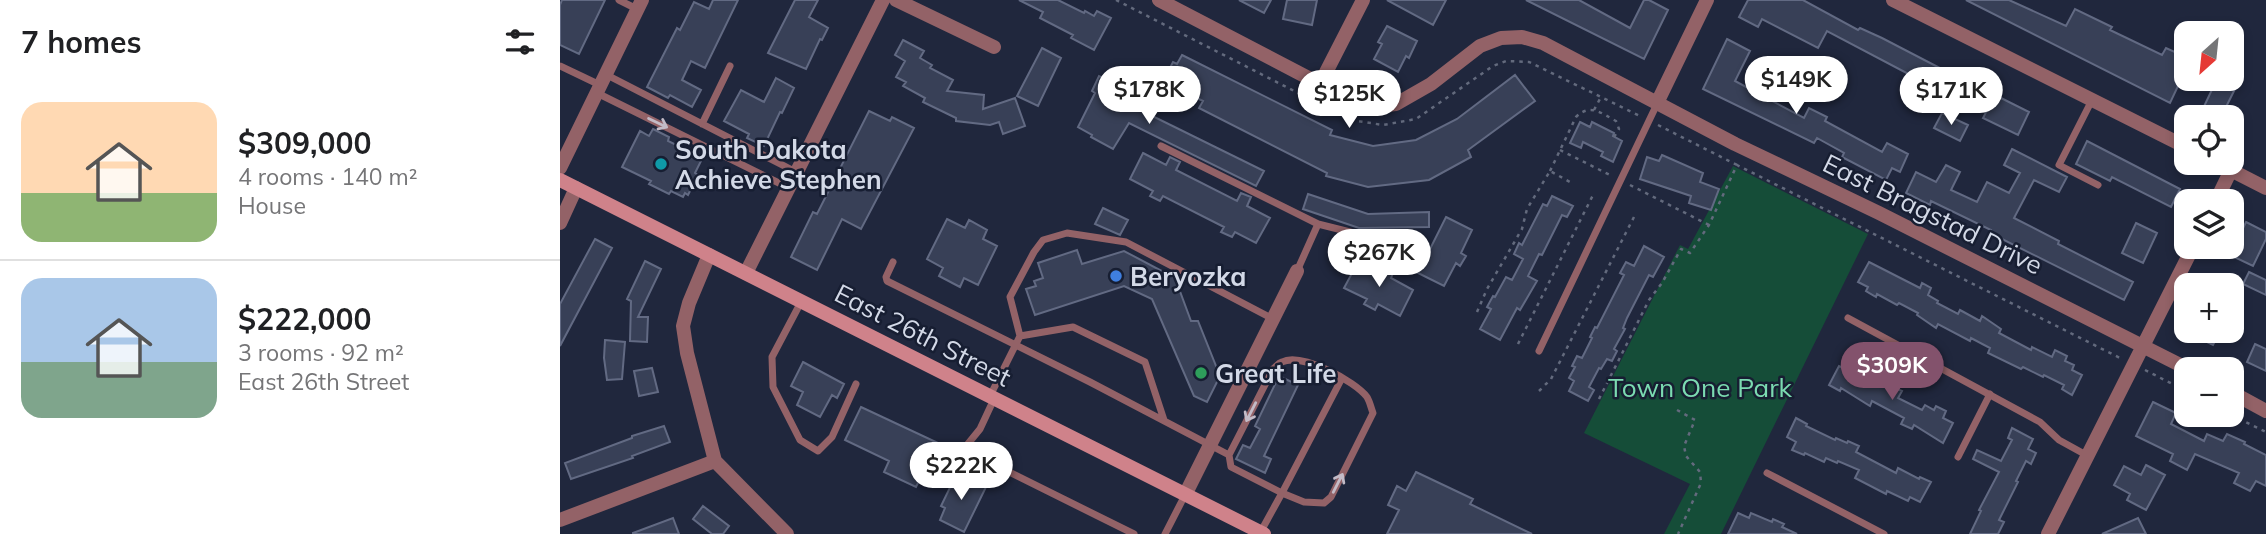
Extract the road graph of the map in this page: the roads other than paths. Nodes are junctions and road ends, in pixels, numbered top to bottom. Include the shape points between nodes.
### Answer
1 (619, 0) edge
2 (883, 0) edge
3 (896, 0) edge
4 (1159, 0) edge
5 (1363, 0) edge
6 (1707, 0) edge
7 (1893, 0) edge
8 (640, 5) edge
9 (994, 47) dead end
10 (560, 66) edge
11 (730, 66) dead end
12 (601, 84) junction
13 (1320, 84) junction
14 (2091, 100) junction
15 (1657, 103) junction
16 (702, 124) junction
17 (2174, 141) edge
18 (1161, 146) dead end
19 (560, 168) edge
20 (796, 172) junction
21 (2241, 175) edge
22 (560, 180) edge
23 (2098, 185) dead end
24 (576, 188) junction
25 (789, 188) junction
26 (2266, 188) edge
27 (560, 223) edge
28 (1318, 225) junction
29 (1405, 234) dead end
30 (709, 255) junction
31 (2187, 259) edge
32 (893, 262) dead end
33 (1297, 271) joint
34 (746, 273) junction
35 (801, 301) junction
36 (1848, 318) dead end
37 (1273, 319) junction
38 (1020, 336) junction
39 (1015, 346) junction
40 (2143, 347) junction
41 (1539, 351) dead end
42 (2174, 362) edge
43 (1342, 378) junction
44 (856, 384) dead end
45 (1990, 394) junction
46 (992, 398) junction
47 (2244, 398) edge
48 (2266, 411) edge
49 (1165, 421) junction
50 (1210, 445) junction
51 (1230, 455) junction
52 (2088, 456) junction
53 (1958, 457) dead end
54 (715, 461) junction
55 (1767, 473) dead end
56 (1282, 493) junction
57 (1185, 495) junction
58 (560, 520) edge
59 (1261, 533) edge
60 (787, 534) edge
61 (1133, 534) edge
62 (1165, 534) edge
63 (1884, 534) edge
64 (2048, 534) edge

1 - 8 lane
2 - 20 street
3 - 9 street
4 - 13 street, East Bragstad Drive
5 - 13 street
6 - 15 street
7 - 14 street
8 - 12 street
10 - 12 lane
11 - 16 lane
12 - 16 lane
12 - 19 street
12 -> 25 lane
13 - 15 street, East Bragstad Drive via 1377,106 1396,104 1432,84 1480,46 1521,37 1543,43
14 - 17 street
14 - 23 lane via 2059,165
15 - 40 street, East Bragstad Drive
15 - 41 lane
16 - 20 lane
18 - 28 lane
20 - 25 street
21 - 26 street
22 - 24 main road, East 26th Street
24 - 27 street
24 - 30 main road, East 26th Street
25 - 34 street
28 - 29 lane via 1362,235
28 - 33 lane
30 - 34 main road, East 26th Street
30 - 54 street via 683,326
31 - 40 street
32 - 39 lane via 887,281
33 - 37 street
34 - 35 main road, East 26th Street
35 - 44 lane via 772,357 773,387 800,440 818,451 832,437
35 - 46 main road, East 26th Street
36 - 45 lane
37 - 38 lane via 1126,242 1067,233 1043,240 1010,297
37 - 50 street
38 - 39 lane
38 - 49 lane via 1073,327 1144,362
39 - 46 lane
39 - 49 lane
40 - 42 street, East Bragstad Drive
40 - 52 street
43 -> 51 lane via 1300,360 1283,361 1273,369
43 - 56 lane
56 -> 43 lane via 1304,502 1324,503 1331,497 1373,413 1367,398
45 - 52 lane
45 - 53 lane
46 - 57 main road, East 26th Street
46 - 61 lane via 980,429 967,445 973,454
47 - 48 street
49 - 50 lane
50 - 51 lane
50 - 57 street
51 - 56 lane via 1231,467
52 - 64 street
54 - 58 street
54 - 60 street
55 - 63 lane
56 - 59 lane
57 - 59 main road, East 26th Street
57 - 62 lane

